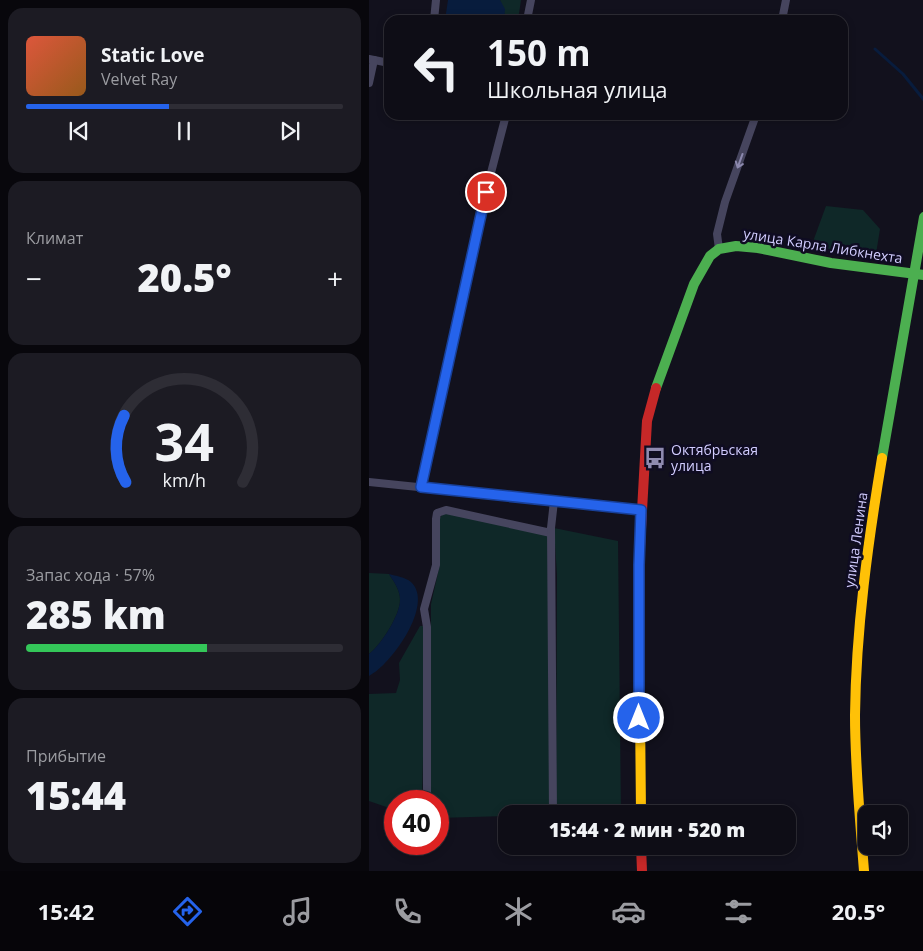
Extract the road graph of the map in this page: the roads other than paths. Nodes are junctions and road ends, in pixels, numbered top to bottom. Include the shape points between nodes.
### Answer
1 (436, 0) edge
2 (531, 0) edge
3 (786, 0) edge
4 (435, 15) edge
5 (528, 15) edge
6 (783, 15) edge
7 (371, 59) edge
8 (384, 62) edge
9 (369, 83) edge
10 (505, 120) edge
11 (754, 120) edge
12 (923, 217) edge
13 (719, 249) junction
14 (919, 274) edge
15 (369, 482) edge
16 (421, 487) junction
17 (554, 501) junction
18 (641, 510) junction
19 (551, 532) junction
20 (427, 790) edge
21 (553, 805) edge
22 (641, 805) edge
23 (641, 855) edge
24 (642, 871) edge
25 (864, 871) edge

1 - 4 street
2 - 5 street
3 - 6 street
7 - 8 street
7 - 9 street
10 - 16 street
11 -> 13 street via 725,202 717,234
12 - 14 street, улица Ленина
13 - 14 street, улица Карла Либкнехта via 736,246
13 - 18 street via 704,265 694,284 652,400
14 - 25 street, улица Ленина via 883,450 862,602 855,736
15 - 16 street
16 - 17 street
17 - 18 street
17 - 19 street
18 - 22 street
19 - 20 street via 446,510 437,513 436,565 424,608 427,627
19 - 21 street
23 - 24 street

